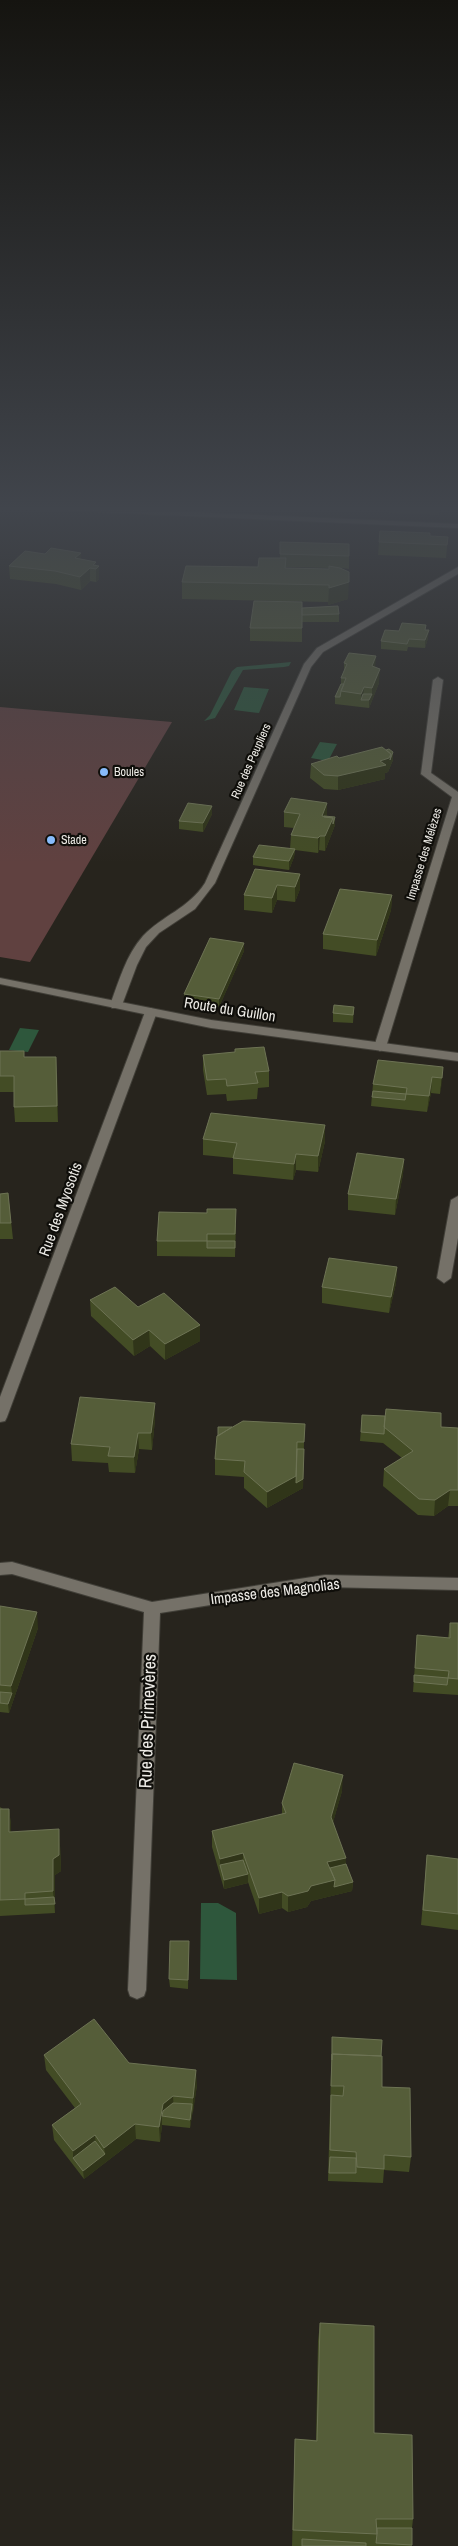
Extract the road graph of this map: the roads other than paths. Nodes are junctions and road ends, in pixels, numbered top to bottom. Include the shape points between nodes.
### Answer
1 (361, 626) edge
2 (438, 680) dead end
3 (0, 981) edge
4 (116, 1005) junction
5 (151, 1012) junction
6 (380, 1047) junction
7 (458, 1057) edge
8 (458, 1200) edge
9 (444, 1278) dead end
10 (0, 1417) edge
11 (0, 1570) edge
12 (458, 1584) edge
13 (152, 1608) junction
14 (136, 1990) dead end

1 - 4 street, Rue des Peupliers via 320,650 306,666 210,884 200,899 155,931 138,950
2 - 6 street, Impasse des Mélèzes via 426,774 457,796
3 - 4 street, Route du Guillon
4 - 5 street, Route du Guillon
5 - 6 street, Route du Guillon via 211,1024
5 - 10 street, Rue des Myosotis
6 - 7 street, Route du Guillon
8 - 9 street
11 - 13 street via 12,1568
12 - 13 street, Impasse des Magnolias via 325,1581
13 - 14 street, Rue des Primevères

